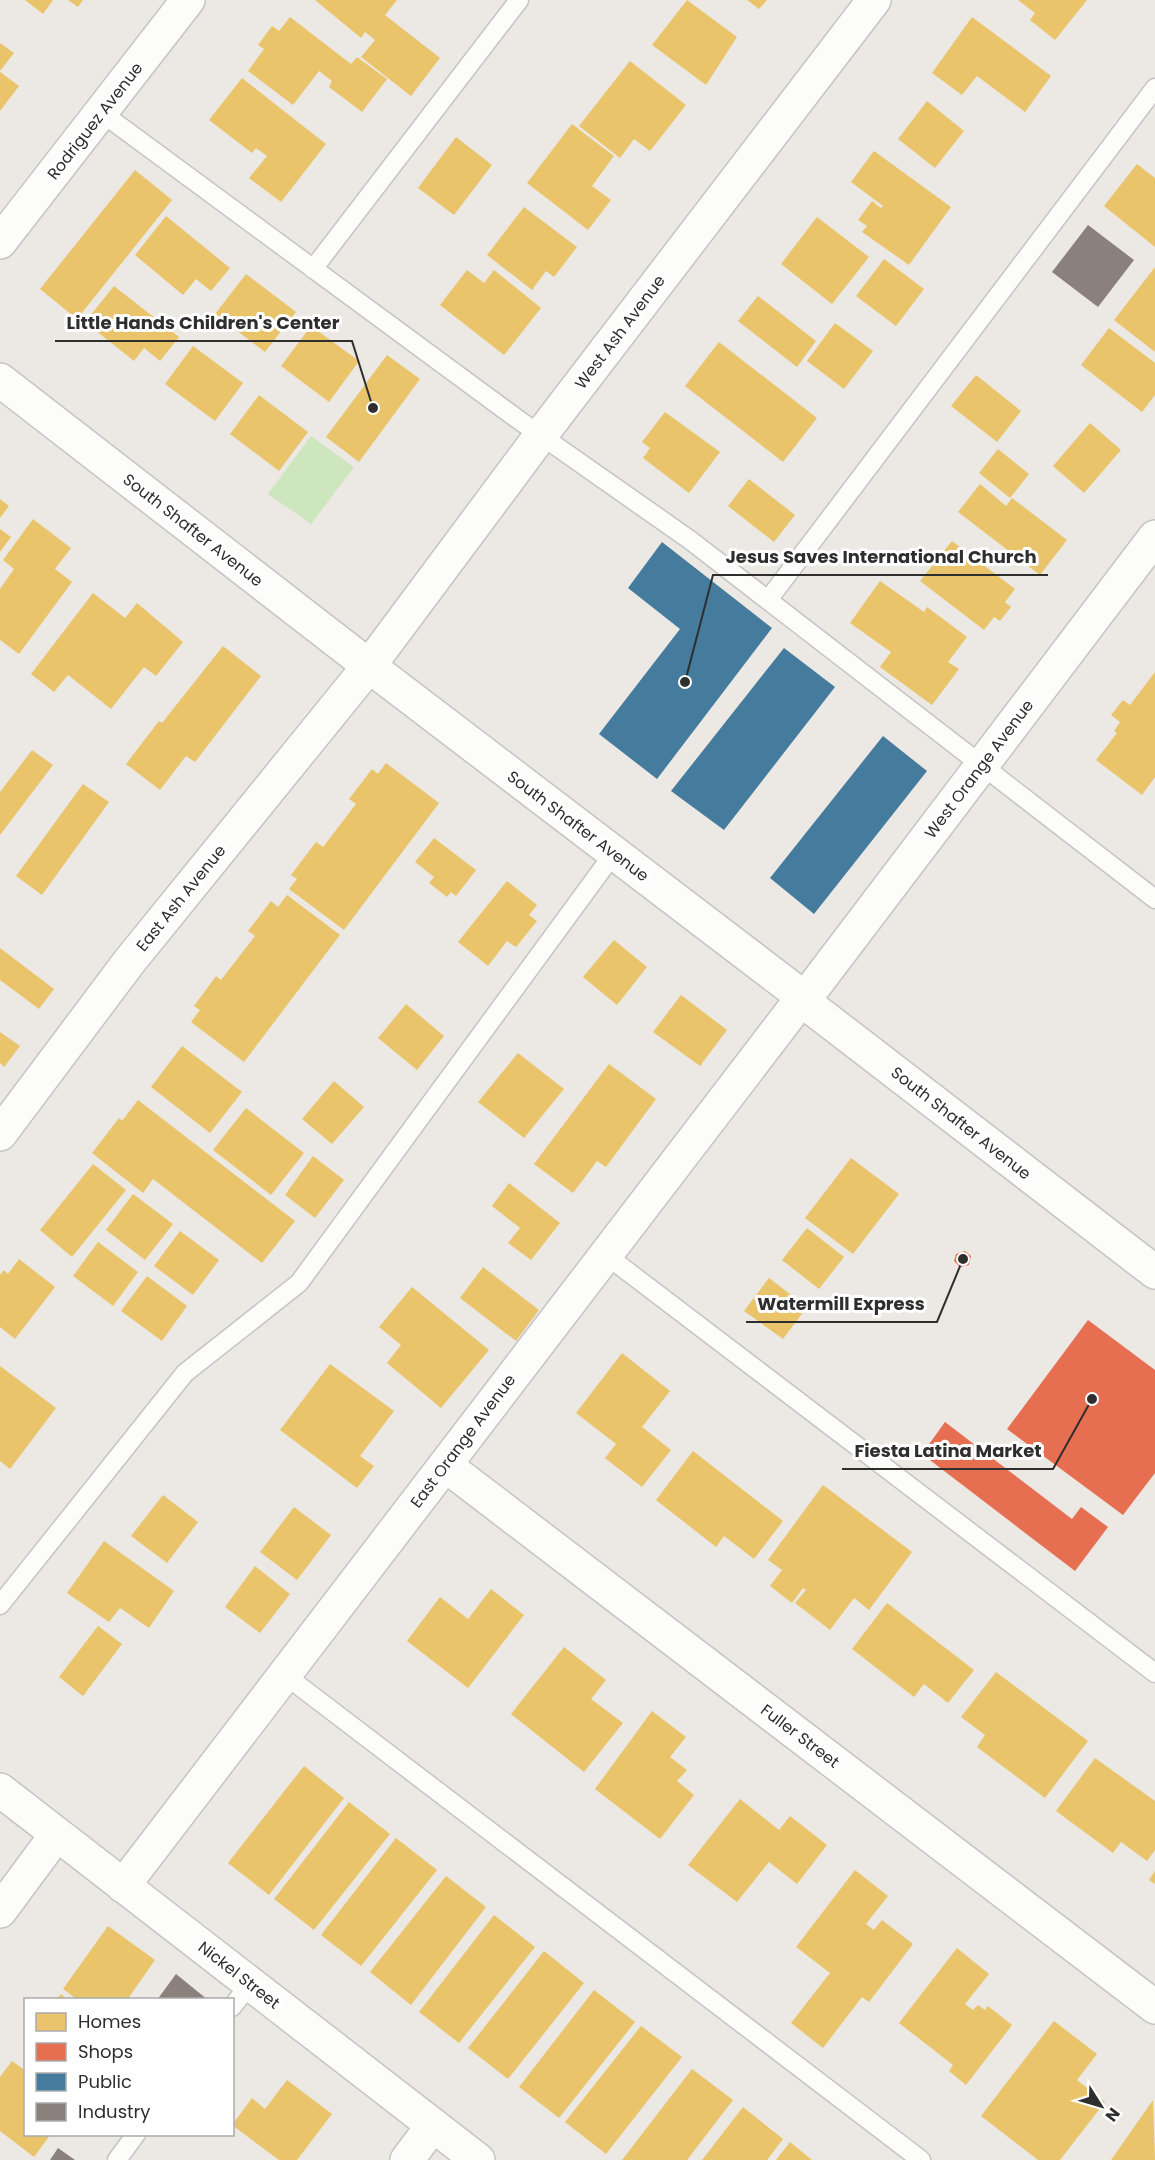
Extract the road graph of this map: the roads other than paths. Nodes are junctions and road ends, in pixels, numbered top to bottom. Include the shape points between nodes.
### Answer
1 (188, 0) edge
2 (519, 0) edge
3 (874, 0) edge
4 (1155, 88) edge
5 (102, 113) junction
6 (0, 242) edge
7 (313, 269) junction
8 (0, 380) edge
9 (541, 435) junction
10 (1155, 537) edge
11 (768, 600) junction
12 (369, 666) junction
13 (982, 765) junction
14 (614, 854) junction
15 (1155, 899) edge
16 (803, 999) junction
17 (0, 1134) edge
18 (606, 1254) junction
19 (1155, 1272) edge
20 (445, 1465) junction
21 (0, 1605) edge
22 (1155, 1673) edge
23 (285, 1675) junction
24 (0, 1790) edge
25 (57, 1834) junction
26 (123, 1886) junction
27 (0, 1911) edge
28 (241, 1996) edge
29 (1155, 2007) edge
30 (433, 2125) junction
31 (135, 2136) edge
32 (117, 2160) edge
33 (407, 2160) edge
34 (478, 2160) edge
35 (921, 2160) edge

1 - 5 street, Rodriguez Avenue
2 - 7 lane
3 - 9 street, West Ash Avenue
4 - 11 lane
5 - 6 street, Rodriguez Avenue
5 - 7 lane
7 - 9 lane
8 - 12 street, South Shafter Avenue
9 - 11 lane
9 - 12 street, West Ash Avenue
10 - 13 street, West Orange Avenue
11 - 13 lane
12 - 14 street, South Shafter Avenue
12 - 17 street, East Ash Avenue via 129,962
13 - 15 lane
13 - 16 street, West Orange Avenue
14 - 16 street, South Shafter Avenue
14 - 21 lane via 299,1283 185,1373
16 - 18 street, East Orange Avenue
16 - 19 street, South Shafter Avenue
18 - 20 street, East Orange Avenue
18 - 22 lane
20 - 23 street, East Orange Avenue
20 - 29 street, Fuller Street
23 - 26 street, East Orange Avenue
23 - 35 lane
24 - 25 street, Nickel Street
25 - 26 street, Nickel Street
25 - 27 street
26 - 28 street, Nickel Street
28 - 30 street, Nickel Street
30 - 33 street
30 - 34 street, Nickel Street
31 - 32 lane

